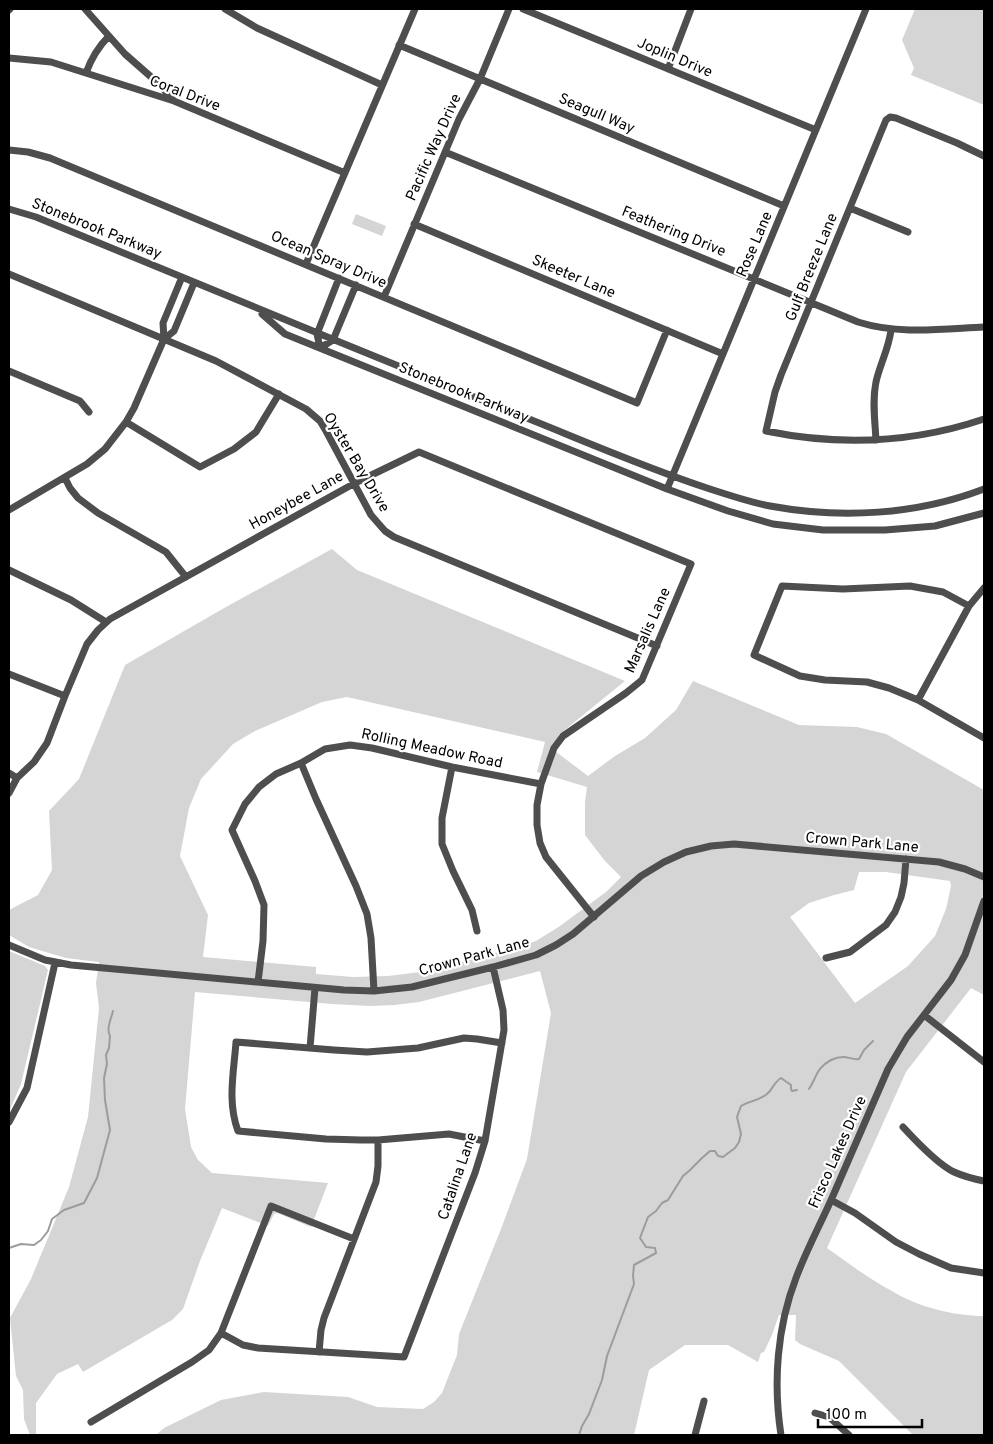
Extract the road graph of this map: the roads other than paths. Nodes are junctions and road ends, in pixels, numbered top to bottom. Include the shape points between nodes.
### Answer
1 (85, 9) edge
2 (225, 9) edge
3 (415, 9) edge
4 (509, 9) edge
5 (524, 9) edge
6 (692, 9) edge
7 (866, 9) edge
8 (109, 36) junction
9 (399, 45) junction
10 (9, 58) edge
11 (668, 69) junction
12 (86, 73) junction
13 (480, 79) junction
14 (382, 85) junction
15 (174, 101) junction
16 (816, 130) junction
17 (9, 150) edge
18 (445, 152) junction
19 (984, 156) edge
20 (345, 174) junction
21 (784, 206) junction
22 (850, 208) junction
23 (9, 209) edge
24 (414, 224) junction
25 (908, 232) dead end
26 (306, 264) junction
27 (9, 274) edge
28 (182, 277) junction
29 (339, 278) junction
30 (754, 279) junction
31 (194, 283) junction
32 (356, 285) junction
33 (384, 297) junction
34 (810, 303) junction
35 (256, 309) junction
36 (984, 327) edge
37 (667, 330) junction
38 (892, 330) junction
39 (317, 334) junction
40 (164, 339) junction
41 (333, 340) junction
42 (320, 348) junction
43 (723, 354) junction
44 (9, 371) edge
45 (279, 394) junction
46 (89, 412) dead end
47 (984, 419) edge
48 (126, 422) junction
49 (876, 440) junction
50 (672, 476) junction
51 (65, 478) junction
52 (355, 483) junction
53 (667, 489) junction
54 (984, 489) edge
55 (9, 510) edge
56 (984, 513) edge
57 (691, 564) joint
58 (9, 570) edge
59 (186, 578) junction
60 (984, 588) edge
61 (969, 606) junction
62 (106, 622) junction
63 (657, 646) junction
64 (9, 674) edge
65 (64, 696) junction
66 (918, 700) junction
67 (984, 738) edge
68 (301, 763) junction
69 (452, 767) junction
70 (9, 773) edge
71 (17, 778) junction
72 (541, 784) junction
73 (9, 793) edge
74 (906, 859) junction
75 (984, 876) edge
76 (984, 901) edge
77 (594, 917) junction
78 (477, 931) dead end
79 (9, 945) edge
80 (826, 958) dead end
81 (55, 963) junction
82 (493, 967) junction
83 (258, 982) junction
84 (315, 988) junction
85 (374, 991) junction
86 (924, 1015) junction
87 (502, 1043) junction
88 (310, 1048) junction
89 (984, 1062) edge
90 (9, 1122) edge
91 (903, 1127) dead end
92 (378, 1140) junction
93 (485, 1141) junction
94 (984, 1181) edge
95 (831, 1200) junction
96 (354, 1239) junction
97 (984, 1273) edge
98 (221, 1333) junction
99 (319, 1352) junction
100 (704, 1401) dead end
101 (815, 1412) dead end
102 (91, 1422) dead end
103 (695, 1435) edge
104 (781, 1435) edge
105 (850, 1435) edge

1 - 8 street
2 - 14 street via 257,28
3 - 9 street
4 - 13 street, Pacific Way Drive
5 - 11 street, Joplin Drive
6 - 11 street
7 - 16 street, Rose Lane
8 - 12 street via 91,58
8 - 15 street
9 - 13 street, Seagull Way
9 - 14 street
10 - 12 street, Coral Drive via 51,62
11 - 16 street, Joplin Drive
12 - 15 street, Coral Drive
13 - 18 street, Pacific Way Drive
13 - 21 street, Seagull Way
14 - 20 street
15 - 20 street, Coral Drive
16 - 21 street, Rose Lane
17 - 26 street, Ocean Spray Drive via 50,158
18 - 24 street, Pacific Way Drive
18 - 30 street, Feathering Drive
19 - 22 street, Gulf Breeze Lane via 890,117 882,127
20 - 26 street
21 - 30 street, Rose Lane
22 - 25 street
22 - 34 street, Gulf Breeze Lane
23 - 28 street, Stonebrook Parkway via 36,216
24 - 33 street, Pacific Way Drive
24 - 37 street, Skeeter Lane
26 - 29 street, Ocean Spray Drive
27 - 40 street, Oyster Bay Drive
28 - 31 street, Stonebrook Parkway
28 - 40 street via 163,323
29 - 32 street, Ocean Spray Drive
29 - 39 street
30 - 34 street, Feathering Drive
30 - 43 street, Rose Lane
31 - 35 street, Stonebrook Parkway
31 - 40 street via 174,331
32 - 33 street, Ocean Spray Drive
32 - 41 street
33 - 37 street, Ocean Spray Drive via 637,403
34 - 38 street, Feathering Drive via 858,322
34 - 49 street, Gulf Breeze Lane via 778,384 766,431 828,440
35 - 39 street, Stonebrook Parkway
35 - 42 street, Stonebrook Parkway via 286,334
36 - 38 street, Feathering Drive
37 - 43 street, Skeeter Lane
38 - 49 street via 874,390
39 - 41 street, Stonebrook Parkway
39 - 42 street
40 - 45 street, Oyster Bay Drive via 216,360
40 - 48 street
41 - 42 street
41 - 50 street, Stonebrook Parkway
42 - 53 street, Stonebrook Parkway
43 - 50 street, Rose Lane
44 - 46 street via 80,400
45 - 48 street via 256,432 234,449 200,467
45 - 52 street, Oyster Bay Drive via 320,421
47 - 49 street via 926,434
48 - 51 street via 105,449
50 - 53 street, Rose Lane
50 - 54 street, Stonebrook Parkway via 769,506 836,514 887,512 924,506
51 - 55 street
51 - 59 street via 78,498 166,552
52 - 57 street, Honeybee Lane via 419,452
52 - 59 street, Honeybee Lane
52 - 63 street, Oyster Bay Drive via 371,516 394,538
53 - 56 street, Stonebrook Parkway via 728,512 773,524 823,530 935,526
57 - 63 street, Marsalis Lane
58 - 62 street via 71,600
59 - 62 street, Honeybee Lane
60 - 61 street
61 - 66 street
61 - 66 street via 943,592 910,586 843,589 782,586 754,655 800,676 867,682
62 - 65 street, Honeybee Lane via 87,644
63 - 72 street, Marsalis Lane via 642,680 563,736 554,748
64 - 65 street
65 - 71 street, Honeybee Lane via 47,743
66 - 67 street
68 - 69 street, Rolling Meadow Road via 325,749 350,745
68 - 83 street, Rolling Meadow Road via 259,786 245,804 232,830 264,905
68 - 85 street via 367,914
69 - 72 street, Rolling Meadow Road
69 - 78 street via 442,818 442,844 472,910
70 - 71 street
71 - 73 street, Honeybee Lane
72 - 77 street, Marsalis Lane via 537,805 540,843 546,858
74 - 75 street, Crown Park Lane via 939,862
74 - 77 street, Crown Park Lane via 734,844 711,846 664,862 641,876
74 - 80 street via 901,898 886,925 850,952
76 - 86 street, Frisco Lakes Drive via 966,955
77 - 82 street, Crown Park Lane via 573,934 536,955
79 - 81 street, Crown Park Lane
81 - 83 street, Crown Park Lane
81 - 90 street via 27,1088
82 - 85 street, Crown Park Lane via 412,987
82 - 87 street, Catalina Lane via 504,1017
83 - 84 street, Crown Park Lane
84 - 85 street, Crown Park Lane
84 - 88 street
86 - 89 street
86 - 95 street, Frisco Lakes Drive via 888,1069
87 - 88 street via 470,1038 384,1051
87 - 93 street, Catalina Lane
88 - 92 street via 236,1042 232,1101 238,1131 335,1140
91 - 94 street via 952,1171
92 - 93 street via 449,1134
92 - 96 street via 376,1182
93 - 99 street, Catalina Lane via 404,1357
95 - 97 street via 919,1254 951,1268
95 - 104 street, Frisco Lakes Drive via 796,1279 783,1322 778,1363
96 - 98 street via 271,1206
96 - 99 street via 324,1318
98 - 99 street via 243,1345 258,1348
98 - 102 street via 198,1359
100 - 103 street
101 - 105 street via 829,1417

